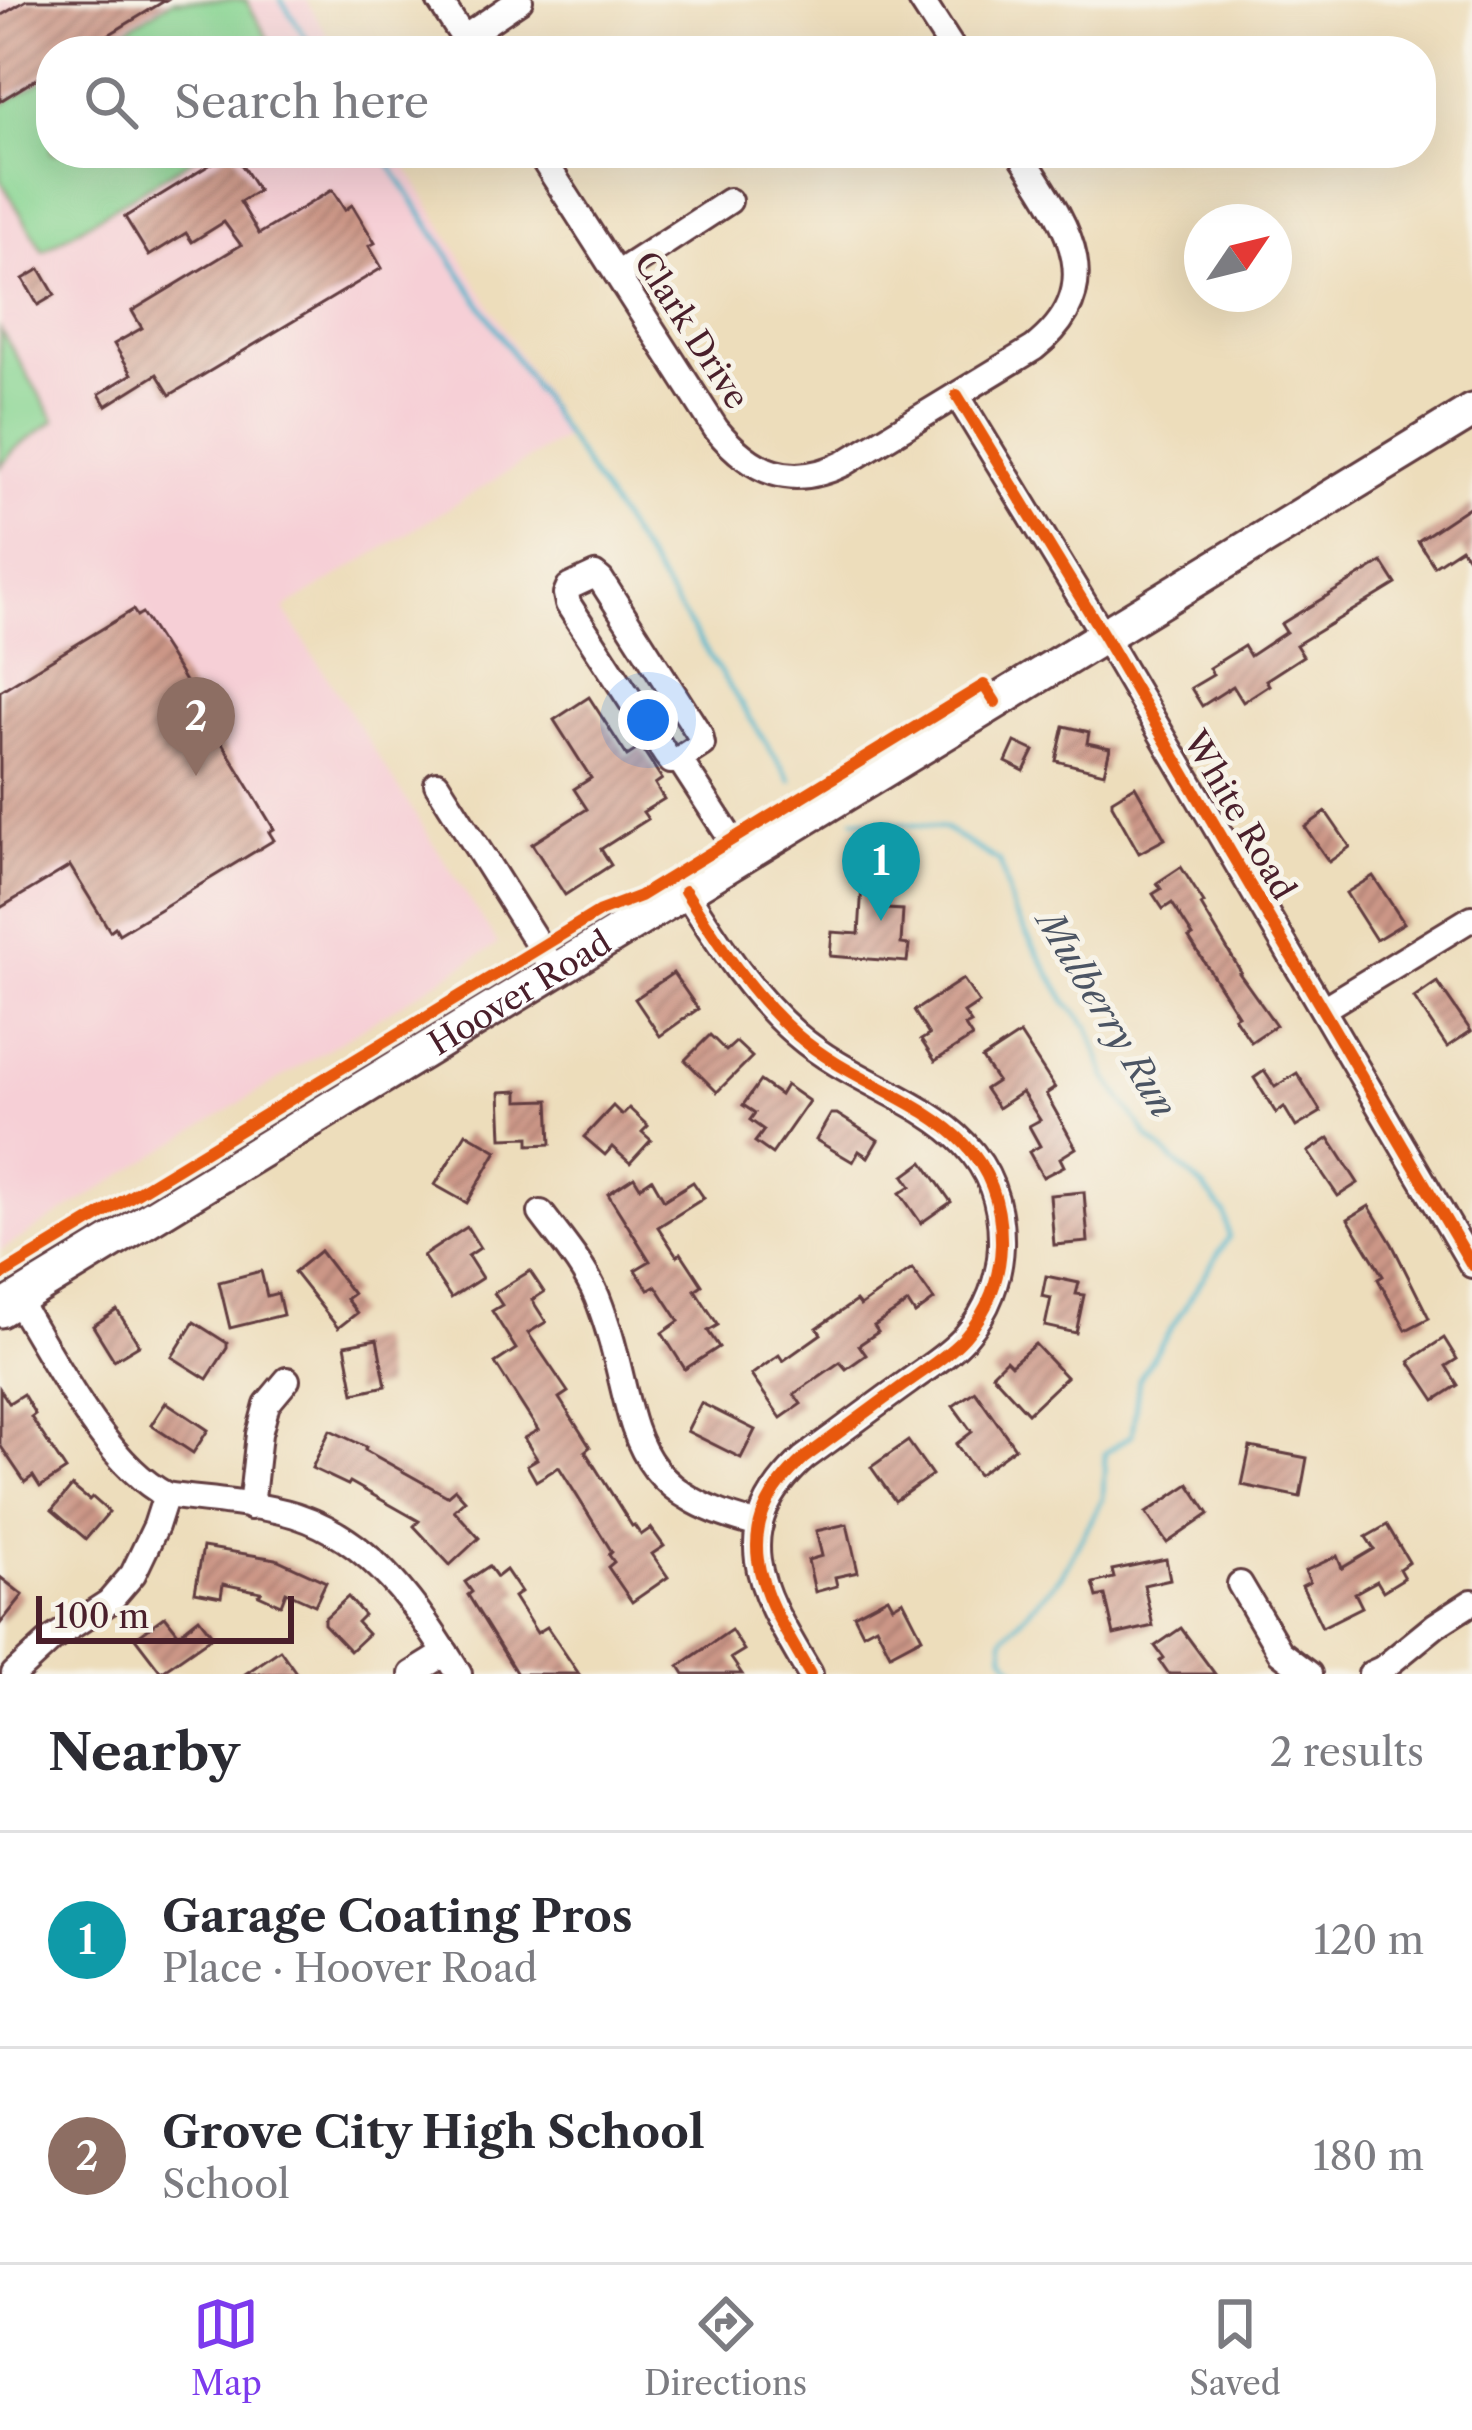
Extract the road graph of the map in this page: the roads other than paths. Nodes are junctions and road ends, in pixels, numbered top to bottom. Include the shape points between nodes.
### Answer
1 (440, 0) edge
2 (520, 0) edge
3 (921, 0) edge
4 (463, 36) edge
5 (477, 36) edge
6 (944, 36) edge
7 (548, 168) edge
8 (1029, 168) edge
9 (729, 201) dead end
10 (617, 274) junction
11 (957, 395) junction
12 (1472, 411) edge
13 (1104, 635) junction
14 (679, 759) junction
15 (437, 784) dead end
16 (742, 856) junction
17 (685, 891) junction
18 (1472, 918) edge
19 (555, 970) junction
20 (1323, 1009) junction
21 (542, 1213) dead end
22 (1472, 1265) edge
23 (8, 1305) edge
24 (287, 1380) dead end
25 (166, 1496) junction
26 (250, 1508) junction
27 (760, 1525) junction
28 (1240, 1584) dead end
29 (1472, 1602) edge
30 (452, 1664) edge
31 (14, 1674) edge
32 (412, 1674) edge
33 (810, 1674) edge
34 (1309, 1674) edge
35 (1371, 1674) edge

1 - 4 street
2 - 5 street
3 - 6 street
7 - 10 street, Clark Drive
8 - 11 street, Clark Drive via 1070,234 1069,308 1048,337
9 - 10 street
10 - 11 street, Clark Drive via 716,429 766,471 832,470
11 - 13 street, White Road
12 - 13 main road, Hoover Road
13 - 16 main road, Hoover Road
13 - 20 street, White Road
14 - 14 street via 702,744 700,735 602,580 595,575 569,587 568,604 666,755
14 - 16 street
15 - 19 street
16 - 17 main road, Hoover Road
17 - 19 main road, Hoover Road
17 - 27 street via 751,989 801,1039 966,1143 998,1204 1001,1227 994,1286 963,1340 790,1471
18 - 20 street
19 - 23 main road, Hoover Road
20 - 22 street, White Road
21 - 27 street via 596,1295 649,1460 685,1497
23 - 25 street via 128,1469
24 - 26 street via 267,1404
25 - 26 street
25 - 31 street via 133,1574
26 - 30 street via 292,1514 357,1547 415,1606
27 - 33 street via 764,1592
28 - 34 street via 1280,1652
29 - 35 street
30 - 32 street

